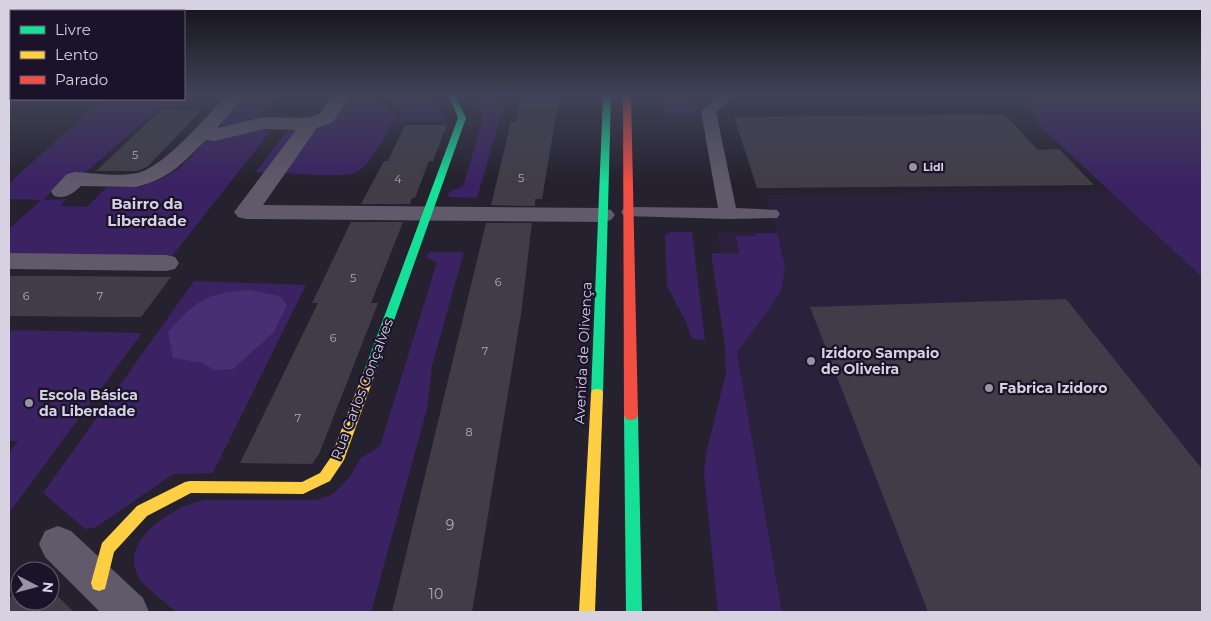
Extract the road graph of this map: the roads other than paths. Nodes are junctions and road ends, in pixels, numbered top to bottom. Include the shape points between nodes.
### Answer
1 (209, 125) edge
2 (256, 125) edge
3 (309, 125) edge
4 (460, 125) edge
5 (606, 125) edge
6 (628, 125) edge
7 (711, 125) edge
8 (201, 134) junction
9 (62, 191) dead end
10 (630, 212) junction
11 (428, 213) junction
12 (728, 214) junction
13 (771, 214) dead end
14 (603, 215) junction
15 (9, 261) edge
16 (166, 263) dead end
17 (58, 544) dead end
18 (99, 583) junction
19 (129, 612) edge
20 (587, 612) edge
21 (634, 612) edge

1 - 8 street
2 - 8 street via 214,135
3 - 11 street via 246,212
4 - 11 main road, Rua Carlos Gonçalves
5 - 14 main road, Avenida de Olivença
6 - 10 main road
7 - 12 lane
8 - 9 street via 153,175 136,180 75,179
10 - 12 lane
10 - 21 main road
11 - 14 street
11 - 18 main road, Rua Carlos Gonçalves via 337,460 326,477 303,488 190,487 142,511 107,548
12 - 13 lane
14 - 20 main road, Avenida de Olivença
15 - 16 street
17 - 18 street
18 - 19 street

